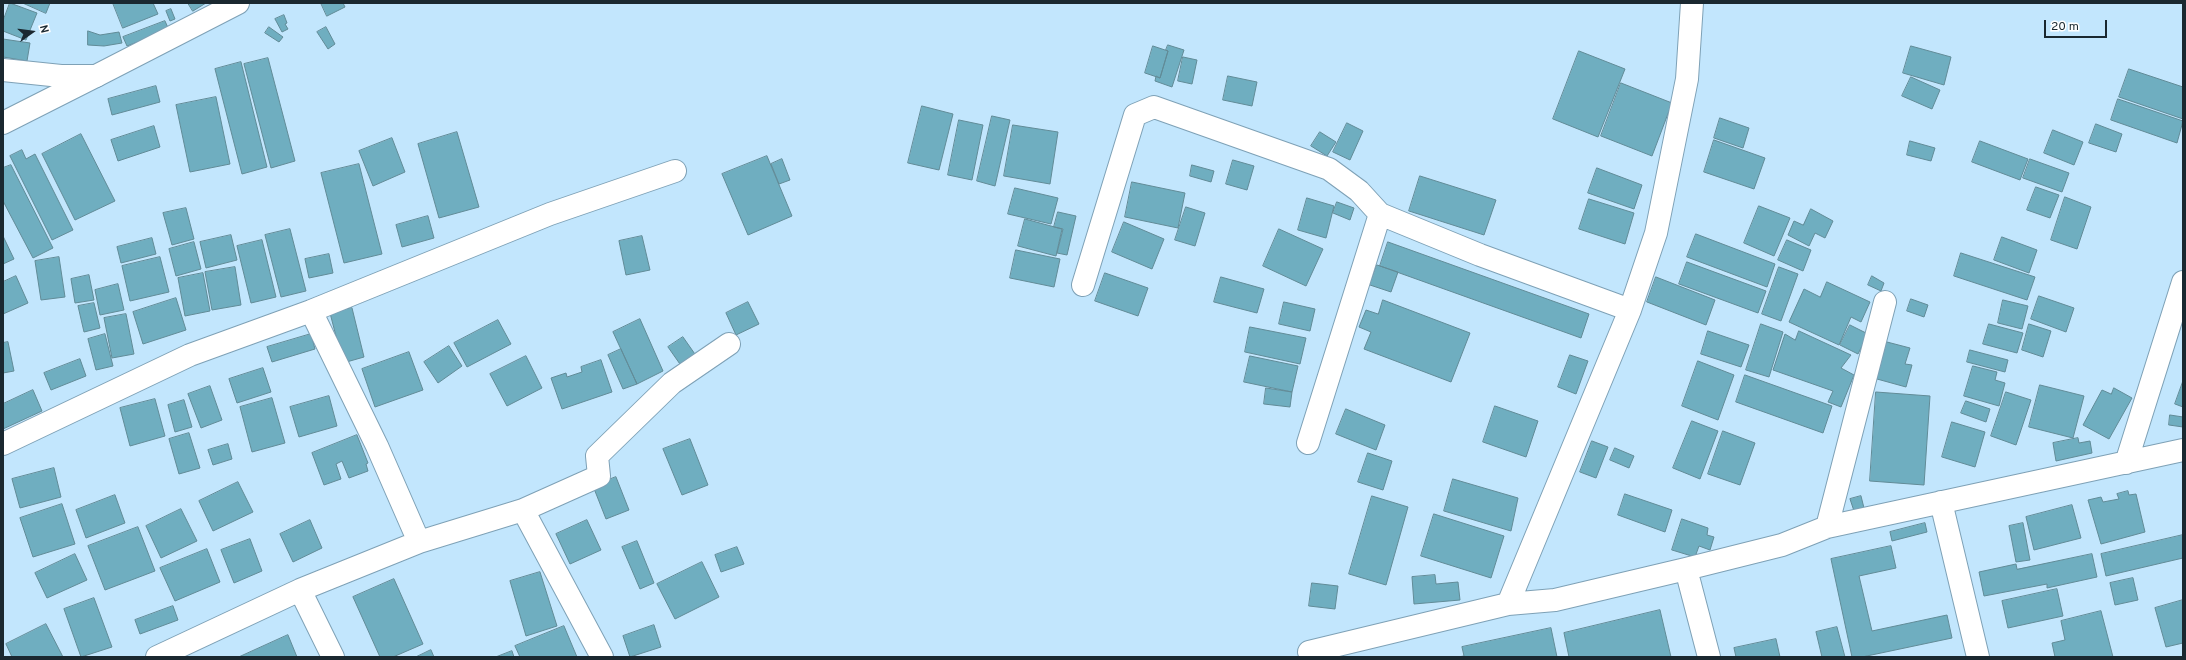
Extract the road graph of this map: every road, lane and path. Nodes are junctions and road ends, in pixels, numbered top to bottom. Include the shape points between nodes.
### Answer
1 (238, 3) edge
2 (1692, 3) edge
3 (3, 70) edge
4 (96, 76) junction
5 (3, 123) edge
6 (675, 171) dead end
7 (1380, 214) junction
8 (2183, 282) edge
9 (1083, 285) dead end
10 (1886, 302) dead end
11 (1630, 310) junction
12 (312, 311) junction
13 (729, 344) dead end
14 (1308, 443) dead end
15 (3, 444) edge
16 (2183, 450) edge
17 (2126, 463) junction
18 (1941, 502) junction
19 (522, 510) junction
20 (1826, 527) junction
21 (419, 542) junction
22 (1686, 569) junction
23 (300, 590) junction
24 (1508, 604) junction
25 (1309, 652) dead end
26 (157, 657) edge
27 (333, 657) edge
28 (602, 657) edge
29 (1709, 657) edge
30 (1978, 657) edge

1 - 4 street
2 - 11 street via 1686,79 1656,232
3 - 4 street via 61,76
4 - 5 street
6 - 12 street via 550,214
7 - 9 street via 1359,191 1328,169 1154,107 1135,115
7 - 11 street via 1480,255
7 - 14 street
8 - 17 street
10 - 20 street
11 - 24 street
12 - 15 street via 190,355
12 - 21 street via 377,446
13 - 19 street via 672,383 597,456 599,476
16 - 17 street
17 - 18 street
18 - 20 street
18 - 30 street
19 - 21 street
19 - 28 street
20 - 22 street via 1782,544
21 - 23 street
22 - 24 street via 1555,600
22 - 29 street
23 - 26 street
23 - 27 street
24 - 25 street

